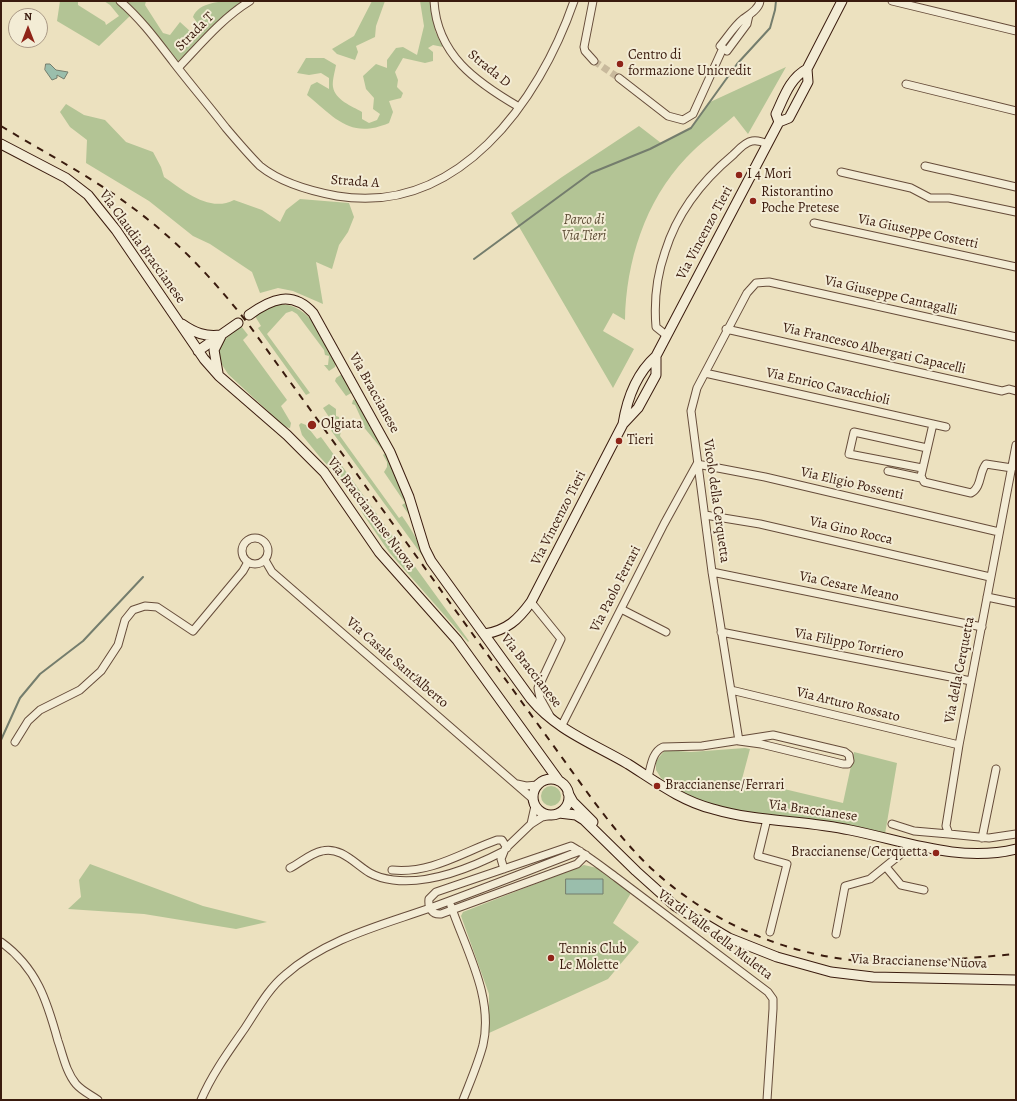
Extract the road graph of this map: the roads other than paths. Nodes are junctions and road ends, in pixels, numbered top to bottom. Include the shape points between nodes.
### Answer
1 (120, 1) edge
2 (250, 1) edge
3 (434, 1) edge
4 (574, 1) edge
5 (593, 1) edge
6 (760, 1) edge
7 (842, 1) edge
8 (892, 1) edge
9 (1016, 31) edge
10 (594, 61) tunnel mouth
11 (178, 68) junction
12 (807, 69) junction
13 (796, 76) junction
14 (619, 78) tunnel mouth
15 (808, 82) junction
16 (906, 84) dead end
17 (519, 107) junction
18 (778, 110) junction
19 (1016, 111) edge
20 (790, 117) junction
21 (779, 122) junction
22 (1, 144) edge
23 (767, 144) junction
24 (925, 166) dead end
25 (841, 172) dead end
26 (1016, 187) edge
27 (1016, 212) edge
28 (814, 222) dead end
29 (1016, 267) edge
30 (760, 282) joint
31 (249, 314) dead end
32 (177, 320) junction
33 (238, 323) dead end
34 (726, 329) junction
35 (221, 335) junction
36 (666, 335) junction
37 (1016, 337) edge
38 (198, 351) junction
39 (656, 356) junction
40 (644, 367) junction
41 (704, 373) junction
42 (656, 375) junction
43 (219, 376) junction
44 (1016, 391) edge
45 (628, 400) junction
46 (638, 407) junction
47 (623, 424) junction
48 (933, 424) junction
49 (946, 427) dead end
50 (1016, 445) edge
51 (927, 448) junction
52 (697, 464) junction
53 (922, 468) junction
54 (1012, 468) junction
55 (888, 471) dead end
56 (921, 478) junction
57 (705, 515) junction
58 (1000, 532) junction
59 (265, 560) junction
60 (248, 562) junction
61 (712, 572) junction
62 (990, 577) junction
63 (987, 597) junction
64 (531, 602) junction
65 (1016, 603) edge
66 (621, 609) junction
67 (982, 627) junction
68 (666, 632) dead end
69 (721, 632) junction
70 (485, 634) junction
71 (971, 682) junction
72 (731, 690) junction
73 (552, 720) junction
74 (561, 727) junction
75 (739, 741) junction
76 (15, 742) dead end
77 (959, 744) junction
78 (543, 759) junction
79 (996, 769) dead end
80 (648, 777) junction
81 (560, 781) junction
82 (515, 783) junction
83 (540, 783) junction
84 (568, 793) junction
85 (534, 802) junction
86 (555, 814) junction
87 (767, 819) junction
88 (531, 824) junction
89 (892, 824) dead end
90 (949, 834) junction
91 (1016, 834) edge
92 (982, 838) junction
93 (912, 845) junction
94 (505, 849) junction
95 (562, 849) junction
96 (1016, 850) edge
97 (618, 852) junction
98 (583, 853) junction
99 (565, 857) junction
100 (596, 862) junction
101 (577, 864) junction
102 (569, 867) junction
103 (886, 867) junction
104 (290, 868) dead end
105 (504, 869) junction
106 (392, 870) dead end
107 (924, 890) dead end
108 (449, 900) junction
109 (429, 908) junction
110 (452, 910) junction
111 (770, 932) dead end
112 (836, 934) dead end
113 (1, 942) edge
114 (1016, 980) edge
115 (98, 1100) edge
116 (201, 1100) edge
117 (463, 1100) edge
118 (766, 1100) edge

1 - 11 street, Strada A via 147,28
2 - 11 street, Strada T via 212,32
3 - 17 street, Strada D via 440,34 460,64 476,79
4 - 17 street, Strada A via 556,48
5 - 10 street via 584,47
6 - 14 street via 720,46 723,48 693,114 683,120 668,116
7 - 12 street
8 - 9 street
11 - 17 street, Strada A via 242,147 265,169 279,178 307,189 353,198 403,194 443,178 490,142
12 - 13 street
12 - 15 street
13 - 15 street
13 - 18 street
15 - 20 street
16 - 19 street
18 - 20 street
18 - 21 street via 776,114
20 - 21 street
21 - 23 street, Via Vincenzo Tieri
22 - 32 street, Via Claudia Braccianese via 66,178 88,195 116,230
23 - 36 street, Via Vincenzo Tieri
23 - 36 street via 751,141 721,164 701,185 672,232 660,270 656,302 656,327
24 - 26 street
25 - 27 street via 911,188 930,198 949,198
28 - 29 street, Via Giuseppe Costetti
30 - 34 street, Vicolo della Cerquetta via 753,285 747,293
30 - 37 street, Via Giuseppe Cantagalli via 848,298
31 - 70 street, Via Braccianese via 266,303 282,299 297,301 313,314 390,452 428,555
32 - 35 street via 193,332 202,335
32 - 38 street
33 - 35 street
34 - 41 street, Vicolo della Cerquetta
34 - 44 street, Via Francesco Albergati Capacelli via 1002,391
35 - 38 street
35 - 43 street via 214,350
36 - 39 street, Via Vincenzo Tieri
38 - 43 street
39 - 40 street, Via Vincenzo Tieri
39 - 42 street, Via Vincenzo Tieri
40 - 42 street via 652,369
40 - 45 street, Via Vincenzo Tieri
41 - 48 street, Via Enrico Cavacchioli
41 - 52 street, Vicolo della Cerquetta via 692,406
42 - 46 street, Via Vincenzo Tieri
43 - 78 street, Via Braccianense Nuova via 287,435 324,472 379,552 457,640
45 - 46 street via 631,405
45 - 47 street, Via Vincenzo Tieri
46 - 47 street, Via Vincenzo Tieri
47 - 64 street, Via Vincenzo Tieri
48 - 49 street, Via Enrico Cavacchioli
48 - 51 street
50 - 54 street, Via della Cerquetta
51 - 53 street
51 - 53 street via 854,432 849,454
52 - 57 street, Vicolo della Cerquetta
52 - 58 street, Via Eligio Possenti
52 - 66 street, Via Paolo Ferrari
53 - 56 street
54 - 56 street via 986,464 977,488 969,493 926,483
54 - 58 street, Via della Cerquetta
55 - 56 street
57 - 61 street, Vicolo della Cerquetta
57 - 62 street, Via Gino Rocca via 760,524
58 - 62 street, Via della Cerquetta
59 - 60 street via 254,564
59 - 60 street via 268,548 262,540 254,538 243,546 242,555
59 - 82 street, Via Casale Sant'Alberto via 272,572
60 - 76 street via 193,631 158,607 145,606 133,610 125,620 118,644 101,671 80,690 40,710 28,721
61 - 67 street, Via Cesare Meano
61 - 69 street, Vicolo della Cerquetta
62 - 63 street, Via della Cerquetta
63 - 65 street
63 - 67 street, Via della Cerquetta
64 - 70 street, Via Vincenzo Tieri via 512,624
64 - 73 street via 561,639 538,688 540,698
66 - 68 street
66 - 74 street, Via Paolo Ferrari
67 - 71 street, Via della Cerquetta
69 - 71 street, Via Filippo Torriero
69 - 72 street, Vicolo della Cerquetta
70 - 73 street, Via Braccianese via 531,699
71 - 77 street, Via della Cerquetta
72 - 75 street, Vicolo della Cerquetta
72 - 77 street, Via Arturo Rossato
73 - 74 street, Via Braccianese
74 - 80 street, Via Braccianese
75 - 75 street via 843,764 850,761 849,755 845,752 780,736 763,736
75 - 80 street via 702,746 663,747 655,754
77 - 90 street, Via della Cerquetta via 946,824
78 - 81 street, Via Braccianense Nuova
78 - 83 street via 545,770
79 - 92 street
80 - 87 street, Via Braccianese via 676,794 706,807 726,813
81 - 83 street via 552,779
81 - 84 street
82 - 83 street via 526,786
82 - 85 street, Via Casale Sant'Alberto
83 - 85 street via 534,791
84 - 86 street via 567,804
84 - 97 street, Via Braccianense Nuova
85 - 86 street via 541,812
85 - 88 street
86 - 88 street via 542,817
86 - 97 street, Via Braccianense Nuova via 573,814 584,820
87 - 93 street, Via Braccianese via 849,830
87 - 111 street via 758,856 787,864
88 - 94 street
89 - 90 street via 914,831
90 - 92 street
91 - 92 street
93 - 96 street, Via Braccianese via 964,854
93 - 103 street
94 - 104 street via 473,866 417,881 393,880 371,874 345,855 328,850
94 - 105 street via 501,859
94 - 106 street via 502,840 498,840 427,868
95 - 98 street via 571,846
95 - 99 street
95 - 105 street
97 - 114 street, Via Braccianense Nuova via 660,894 688,915 729,938 788,962 831,972 873,977
98 - 99 street
98 - 100 street, Via di Valle della Muletta
98 - 101 street
99 - 102 street
99 - 108 street
100 - 101 street
100 - 118 street, Via di Valle della Muletta via 768,992 773,999 773,1009
101 - 102 street
102 - 110 street
103 - 107 street via 901,886
103 - 112 street via 870,879 845,886
105 - 109 street via 436,892 429,900
108 - 109 street
108 - 110 street
109 - 110 street via 439,914
109 - 116 street via 338,941 314,954 285,975 270,990 216,1070
110 - 117 street via 483,996 485,1018 483,1045
113 - 115 street via 27,967 40,984 72,1079 81,1089

